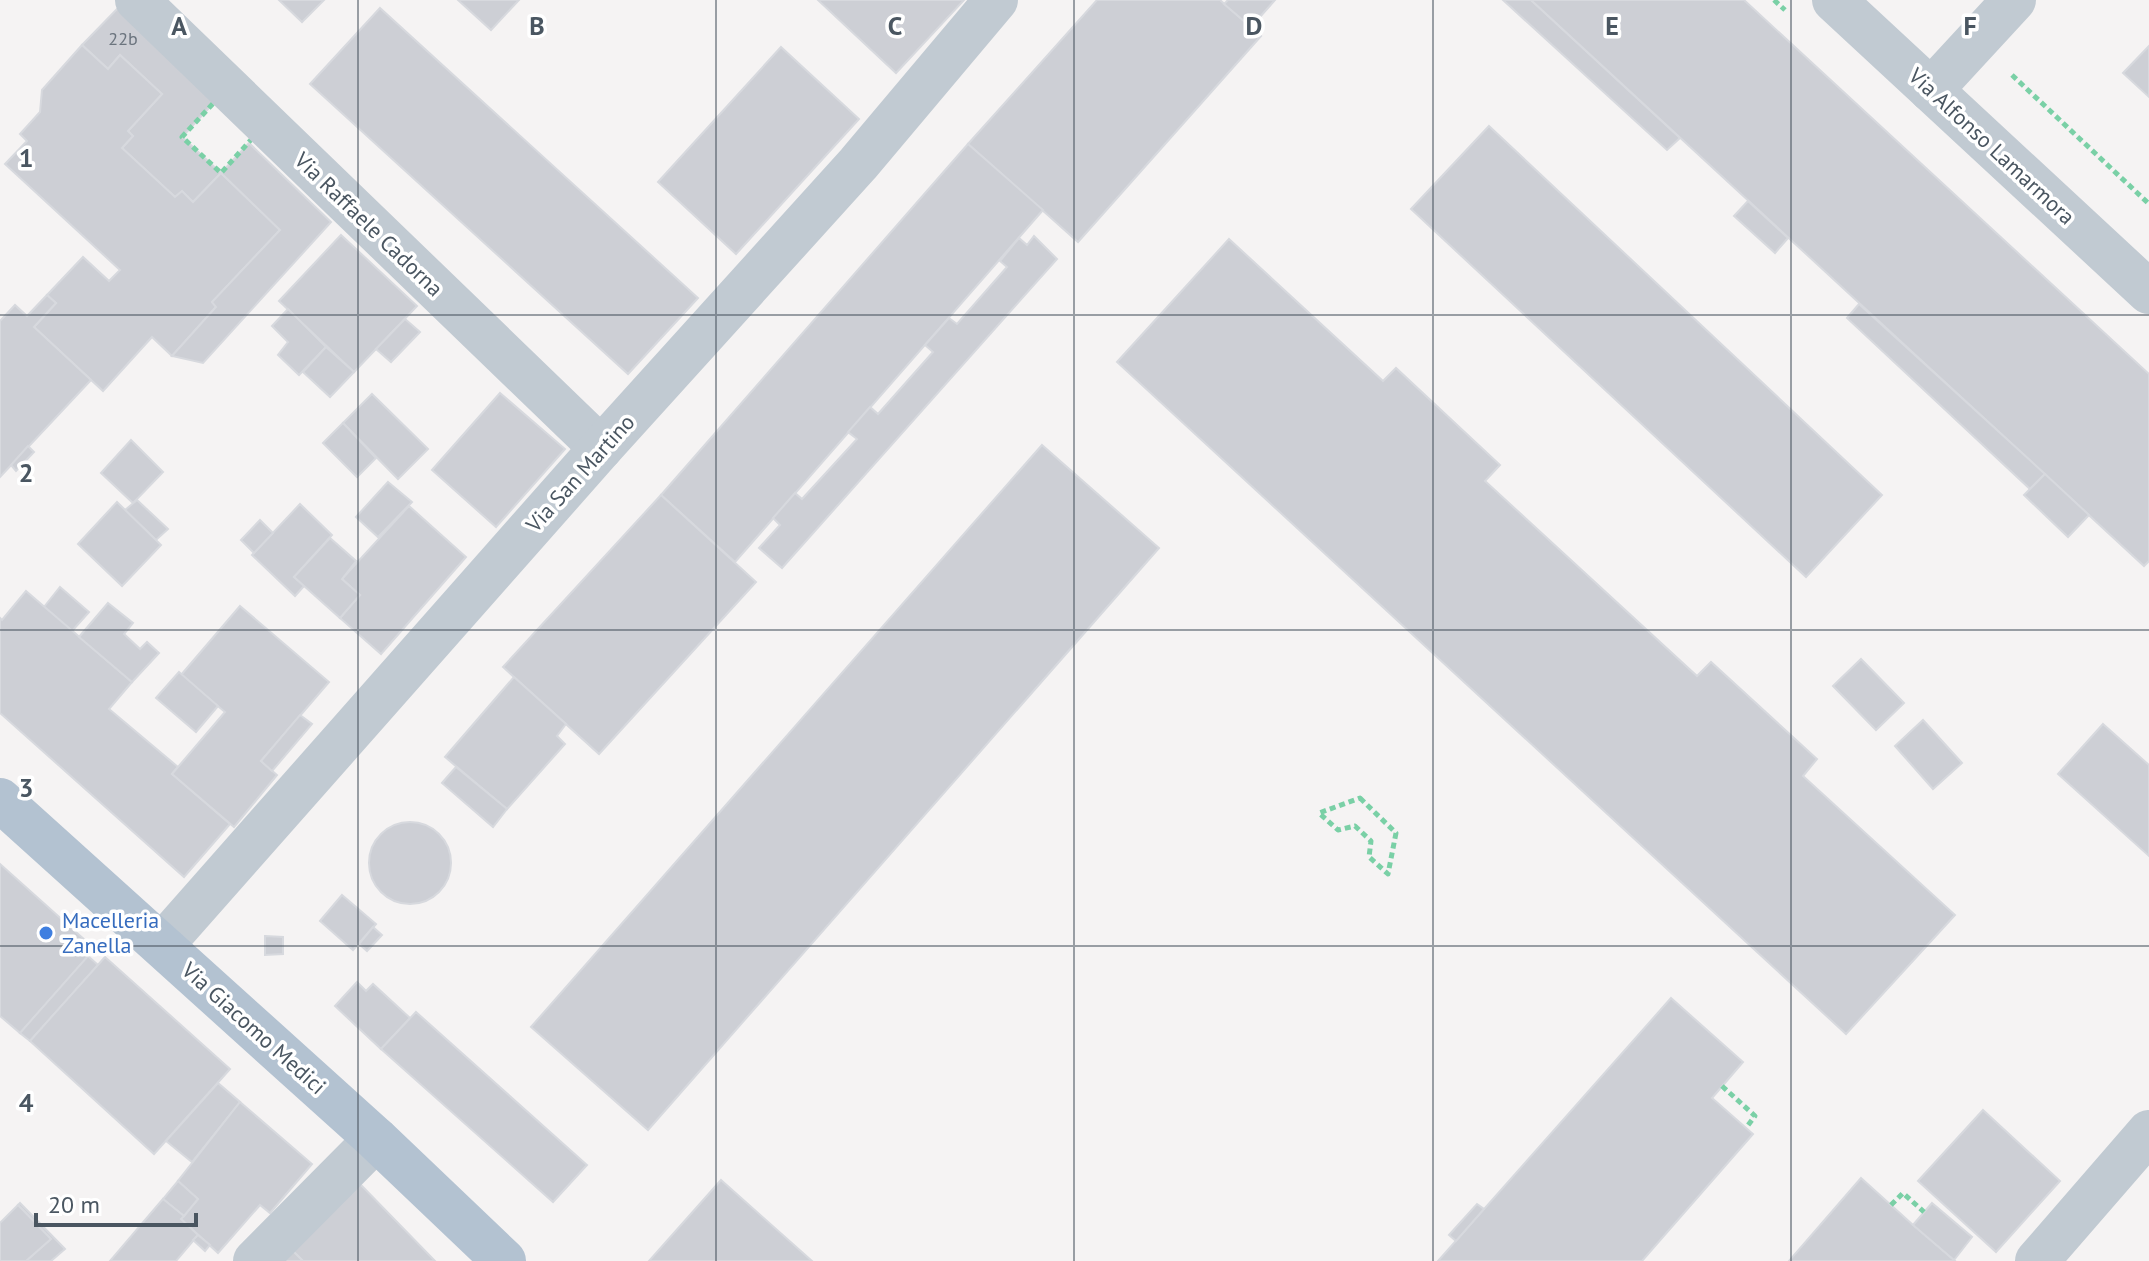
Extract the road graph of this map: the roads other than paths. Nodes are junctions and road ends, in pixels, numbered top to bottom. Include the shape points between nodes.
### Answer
1 (137, 0) edge
2 (996, 0) edge
3 (1834, 0) edge
4 (2014, 0) edge
5 (1931, 90) junction
6 (2149, 292) edge
7 (601, 448) junction
8 (0, 800) edge
9 (162, 945) junction
10 (2149, 1132) edge
11 (376, 1139) junction
12 (255, 1261) edge
13 (504, 1261) edge
14 (2037, 1261) edge

1 - 7 street, Via Raffaele Cadorna
2 - 7 street, Via San Martino via 858,164
3 - 5 street, Via Alfonso Lamarmora
4 - 5 street
5 - 6 street, Via Alfonso Lamarmora
7 - 9 street, Via San Martino
8 - 9 main road, Via Giacomo Medici
9 - 11 main road, Via Giacomo Medici
10 - 14 street
11 - 12 street
11 - 13 main road, Via Giacomo Medici

